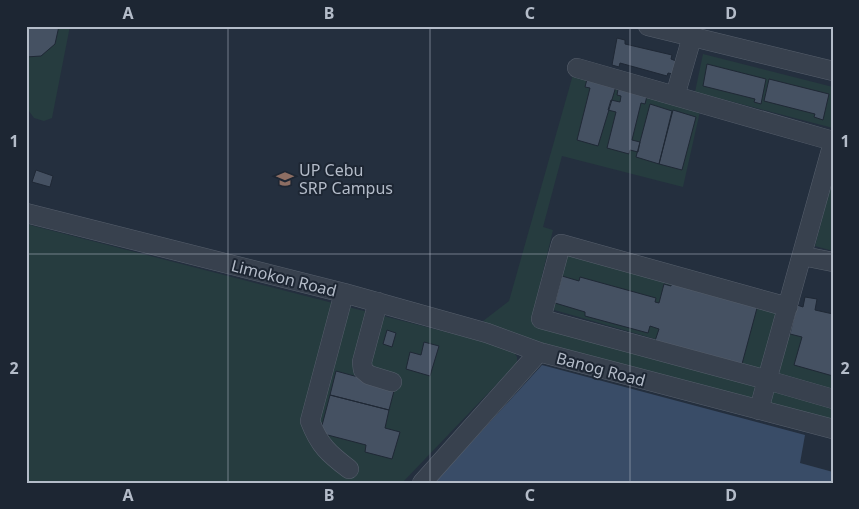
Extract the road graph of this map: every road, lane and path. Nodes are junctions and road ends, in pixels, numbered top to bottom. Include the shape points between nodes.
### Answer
1 (648, 26) edge
2 (692, 37) junction
3 (578, 68) dead end
4 (833, 71) edge
5 (675, 96) junction
6 (833, 142) edge
7 (26, 213) edge
8 (803, 256) junction
9 (833, 262) edge
10 (344, 293) junction
11 (378, 302) junction
12 (788, 306) junction
13 (540, 352) junction
14 (767, 380) junction
15 (392, 382) dead end
16 (833, 399) edge
17 (759, 410) junction
18 (833, 429) edge
19 (349, 469) dead end
20 (422, 483) edge

1 - 2 street
2 - 4 street
2 - 5 street
3 - 5 street
5 - 6 street
6 - 8 street
7 - 10 street, Limokon Road
8 - 9 street
8 - 12 street
10 - 11 street, Limokon Road
10 - 19 street via 310,421 317,440 332,457
11 - 13 street, Limokon Road via 487,333
11 - 15 street via 362,362 363,370
12 - 14 street
12 - 14 street via 561,244 541,319
13 - 17 street, Banog Road
13 - 20 street, Banog Road
14 - 16 street
14 - 17 street
17 - 18 street, Banog Road

